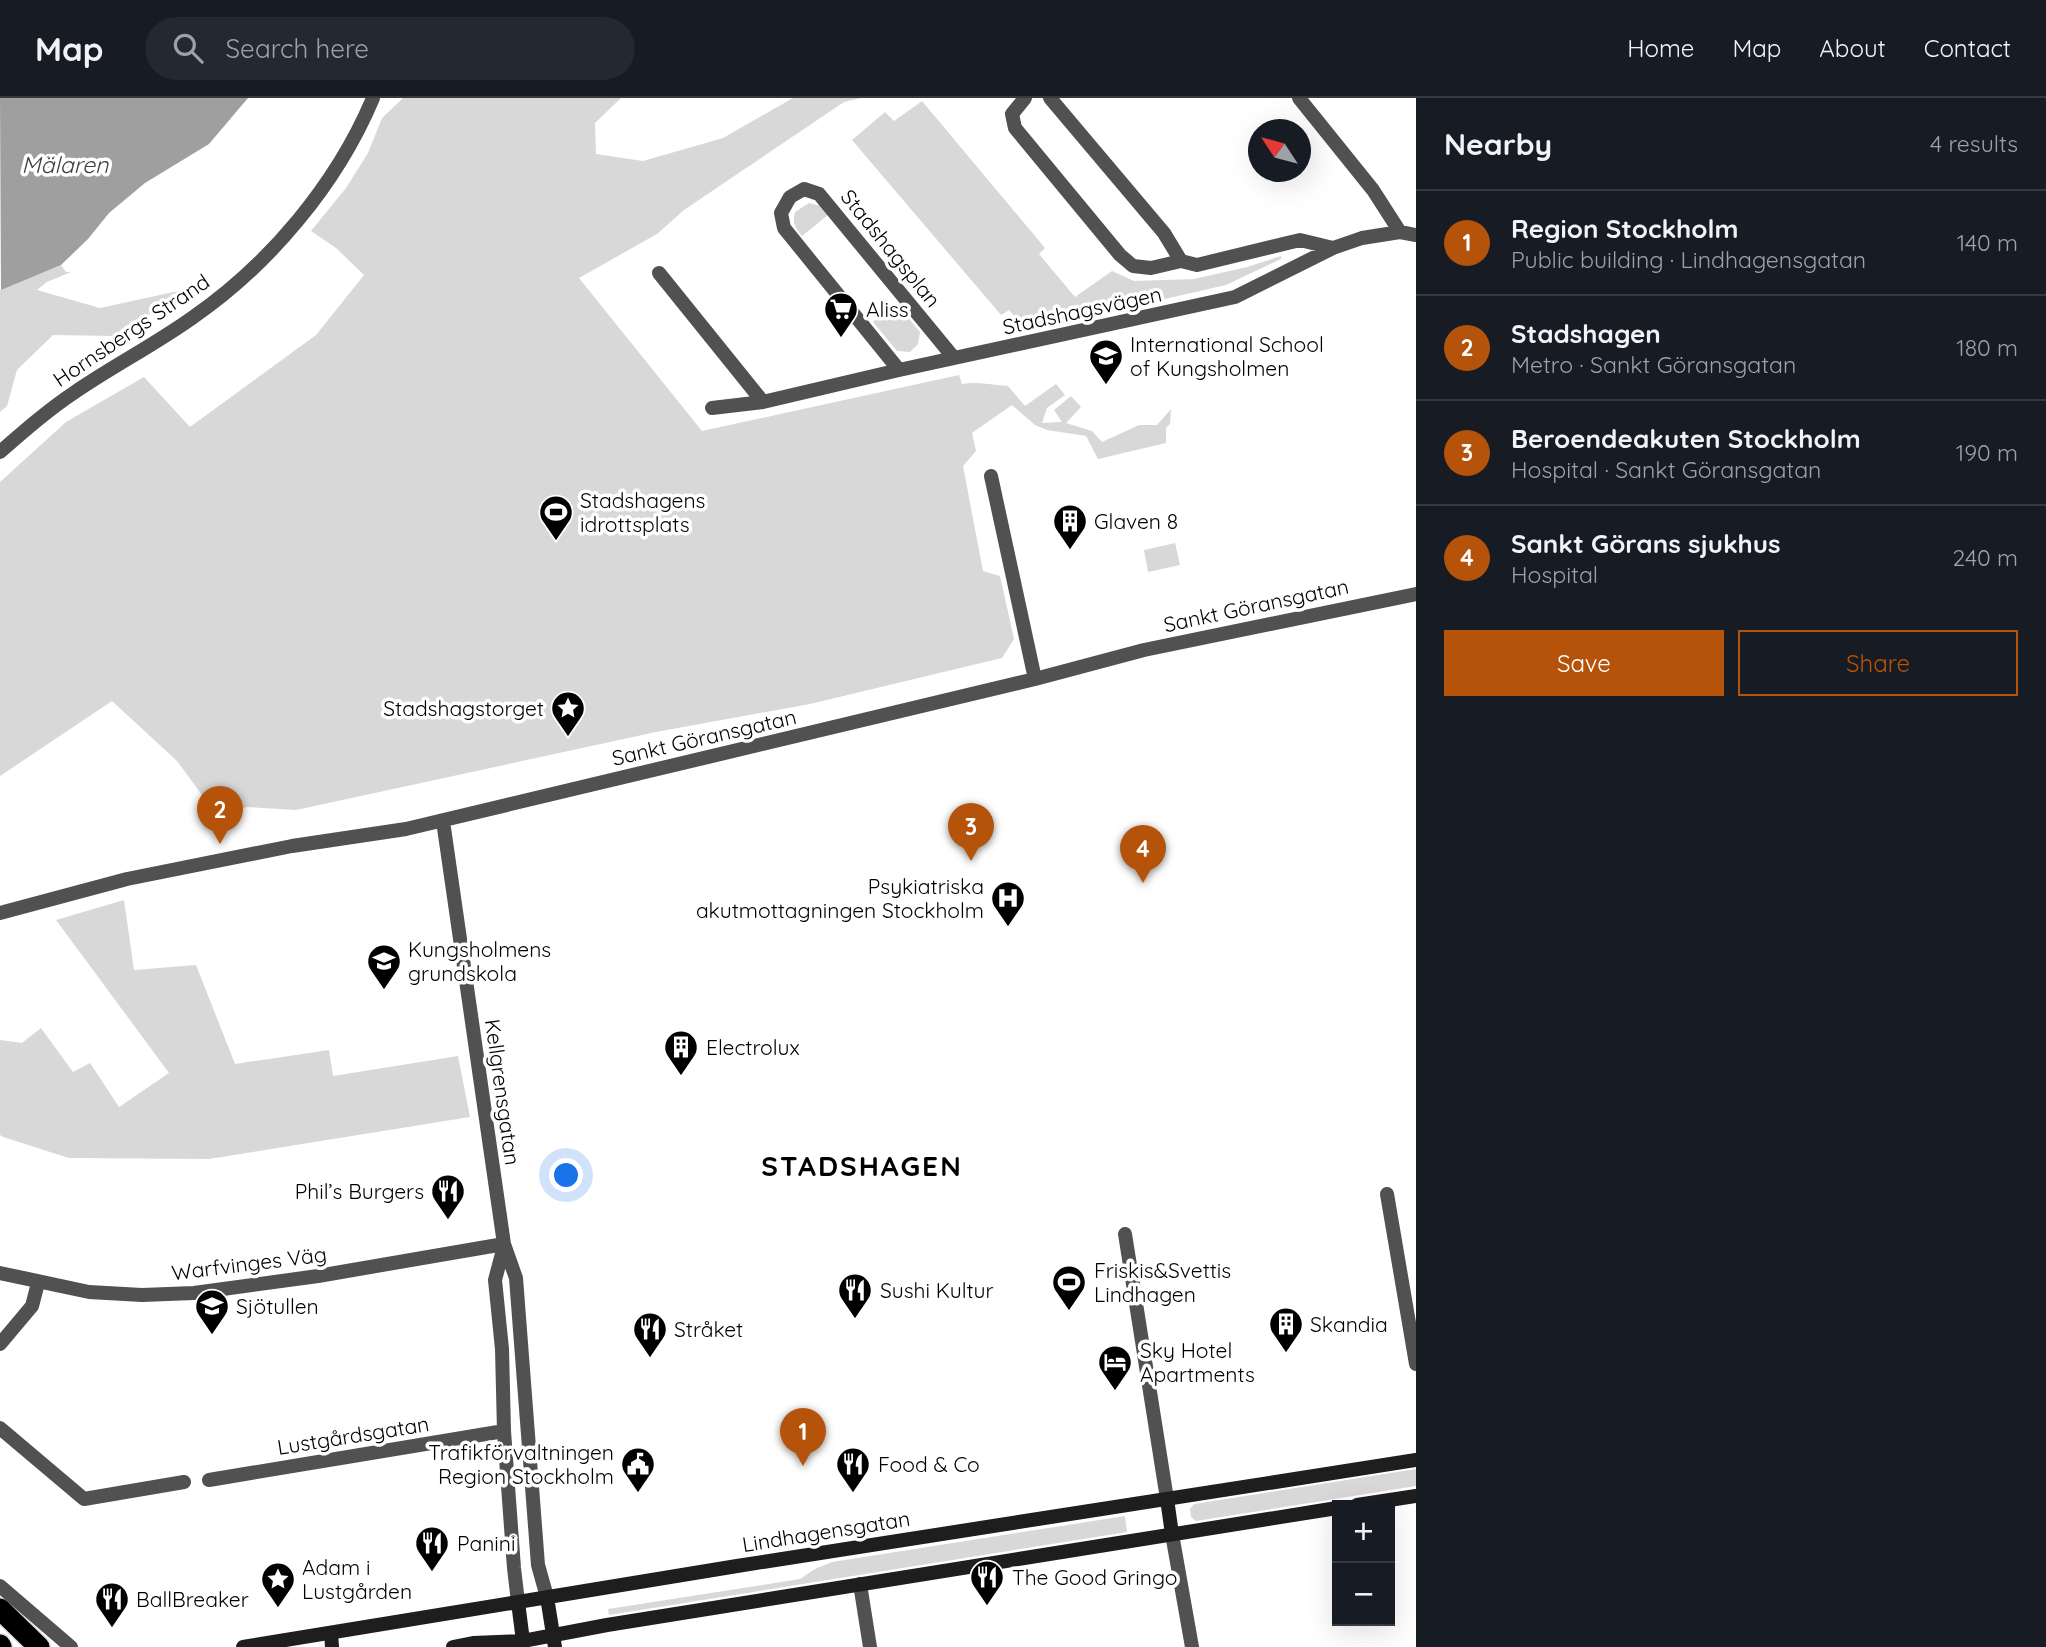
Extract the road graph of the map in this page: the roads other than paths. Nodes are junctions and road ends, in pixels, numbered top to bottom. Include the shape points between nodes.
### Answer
1 (373, 98) edge
2 (1025, 98) edge
3 (1050, 98) edge
4 (1299, 98) edge
5 (1400, 232) junction
6 (1416, 236) edge
7 (1333, 248) junction
8 (1181, 261) junction
9 (659, 274) dead end
10 (954, 358) junction
11 (899, 370) junction
12 (763, 402) junction
13 (712, 408) dead end
14 (0, 452) edge
15 (991, 476) dead end
16 (1416, 594) edge
17 (1035, 679) junction
18 (443, 821) junction
19 (0, 913) edge
20 (1387, 1194) dead end
21 (1125, 1234) dead end
22 (504, 1244) junction
23 (0, 1273) edge
24 (38, 1283) junction
25 (0, 1344) edge
26 (1416, 1364) edge
27 (0, 1428) edge
28 (504, 1432) junction
29 (1416, 1460) edge
30 (209, 1480) dead end
31 (184, 1482) dead end
32 (1416, 1496) edge
33 (1167, 1499) junction
34 (1390, 1500) edge
35 (1332, 1509) edge
36 (1172, 1534) junction
37 (860, 1584) junction
38 (0, 1586) edge
39 (547, 1597) junction
40 (518, 1602) junction
41 (0, 1609) edge
42 (332, 1640) edge
43 (554, 1641) edge
44 (522, 1644) edge
45 (39, 1647) edge
46 (71, 1647) edge
47 (243, 1647) edge
48 (453, 1647) edge
49 (870, 1647) edge
50 (1192, 1647) edge

1 - 14 street, Hornsbergs Strand via 343,157 317,195 245,275 192,318 48,411
2 - 8 street via 1012,114 1015,128 1120,256 1133,266 1151,268
3 - 8 street via 1164,233
4 - 5 street via 1373,190
5 - 6 street
5 - 7 street, Stadshagsvägen
7 - 8 street via 1300,240 1197,265
7 - 10 street, Stadshagsvägen via 1235,297
9 - 12 street
10 - 11 street, Stadshagsvägen
10 - 11 street, Stadshagsplan via 818,194 804,189 790,197 781,213 784,228
11 - 12 street, Stadshagsvägen
12 - 13 street, Stadshagsvägen
15 - 17 street
16 - 17 street, Sankt Göransgatan via 1144,650
17 - 18 street, Sankt Göransgatan
18 - 19 street, Sankt Göransgatan via 127,879
18 - 22 street, Kellgrensgatan
20 - 26 street
21 - 33 street
22 - 24 street, Warfvinges Väg via 194,1293 99,1293
22 - 28 street, Kellgrensgatan via 495,1280
22 - 39 street, Kellgrensgatan via 516,1278 538,1565
23 - 24 street, Warfvinges Väg
24 - 25 street via 32,1306
27 - 31 street via 84,1499
28 - 30 street, Lustgårdsgatan
28 - 40 street, Kellgrensgatan
29 - 33 street, Lindhagensgatan
32 - 34 street
33 - 36 street
33 - 39 street, Lindhagensgatan
35 - 36 street
36 - 37 street
36 - 50 street
37 - 43 street via 607,1625
37 - 49 street
38 - 46 street
39 - 40 street, Lindhagensgatan
39 - 43 street, Kellgrensgatan
40 - 42 street, Lindhagensgatan
40 - 44 street, Kellgrensgatan
41 - 45 highway
42 - 47 street, Lindhagensgatan
43 - 44 street
44 - 48 street

